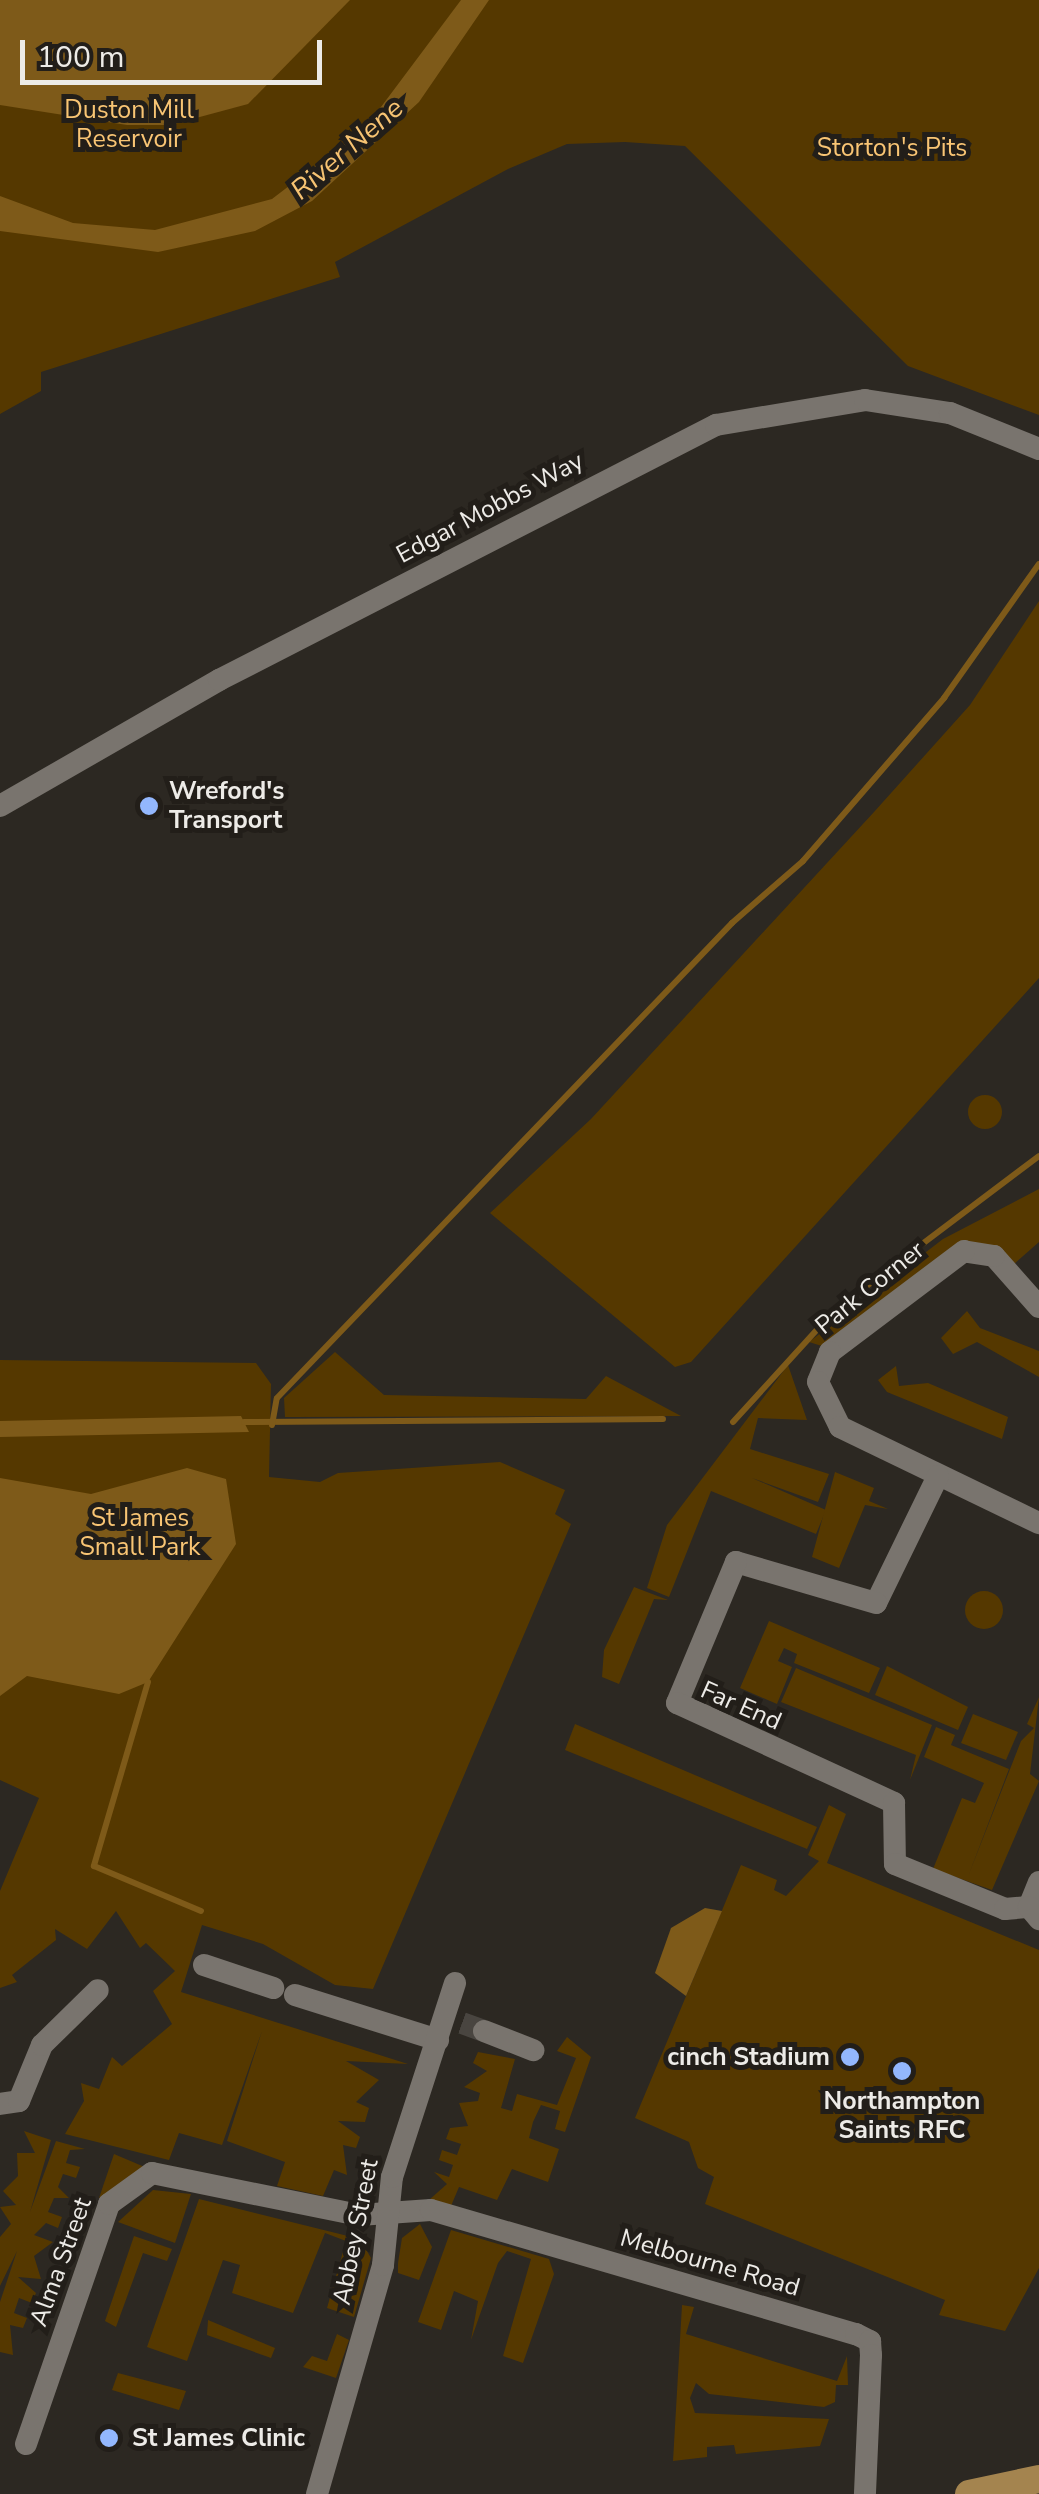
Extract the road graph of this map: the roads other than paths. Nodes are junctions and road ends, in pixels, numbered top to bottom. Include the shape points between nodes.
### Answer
1 (1039, 450) edge
2 (0, 806) edge
3 (1039, 1306) edge
4 (938, 1476) junction
5 (1039, 1523) edge
6 (1039, 1882) edge
7 (1034, 1913) edge
8 (204, 1965) dead end
9 (455, 1983) dead end
10 (98, 1990) dead end
11 (464, 2023) junction
12 (438, 2040) junction
13 (533, 2050) dead end
14 (0, 2104) edge
15 (385, 2216) junction
16 (26, 2444) dead end
17 (1039, 2479) edge
18 (317, 2494) edge
19 (865, 2494) edge
20 (969, 2494) edge

1 - 2 street, Edgar Mobbs Way via 969,419 865,400 784,406 716,424 219,680
3 - 4 street, Park Corner via 994,1256 964,1251 830,1352 818,1382 840,1427
4 - 5 street, Park Corner
4 - 7 street, Far End via 876,1603 736,1562 676,1704 894,1803 896,1864 1005,1909
6 - 7 street
8 - 12 street
9 - 11 street, Abbey Street
10 - 14 street via 42,2045 19,2101
11 - 12 street, Abbey Street
11 - 13 street
12 - 15 street, Abbey Street
15 - 16 street, Alma Street via 152,2173 124,2186 109,2204
15 - 18 street, Abbey Street via 384,2265
15 - 19 street, Melbourne Road via 432,2210 870,2341
17 - 20 main road

